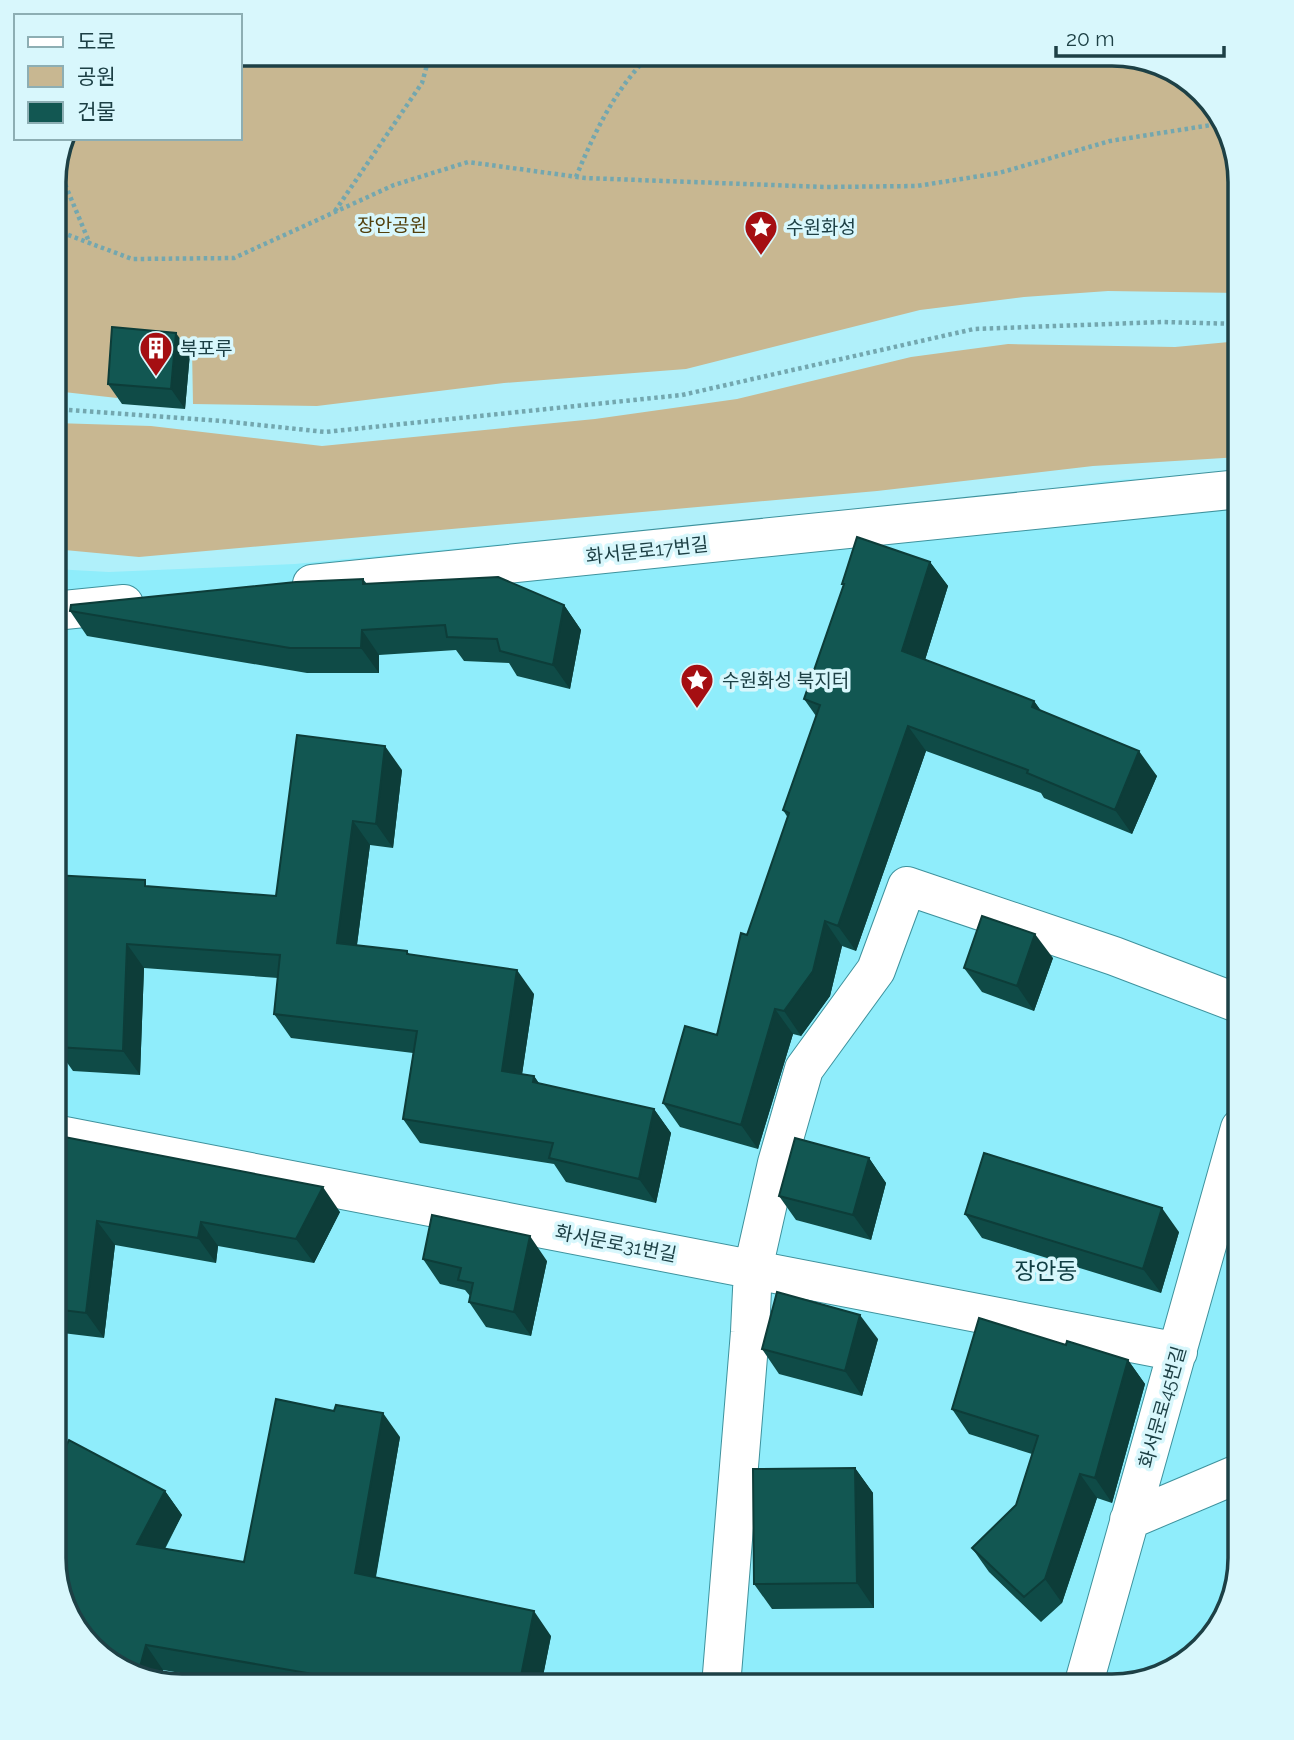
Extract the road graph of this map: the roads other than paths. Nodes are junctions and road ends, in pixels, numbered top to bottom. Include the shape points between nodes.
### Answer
1 (1228, 490) edge
2 (276, 588) edge
3 (152, 601) edge
4 (67, 610) edge
5 (1228, 999) edge
6 (66, 1136) edge
7 (1228, 1171) edge
8 (753, 1269) junction
9 (1178, 1352) junction
10 (1228, 1478) edge
11 (1129, 1520) junction
12 (722, 1674) edge
13 (1086, 1674) edge

1 - 2 street, 화서문로17번길
3 - 4 street
5 - 8 street via 907,886 876,970 804,1069
6 - 8 street, 화서문로31번길
7 - 9 street, 화서문로45번길
8 - 9 street, 화서문로31번길
8 - 12 street
9 - 11 street, 화서문로45번길
10 - 11 street
11 - 13 street, 화서문로45번길

